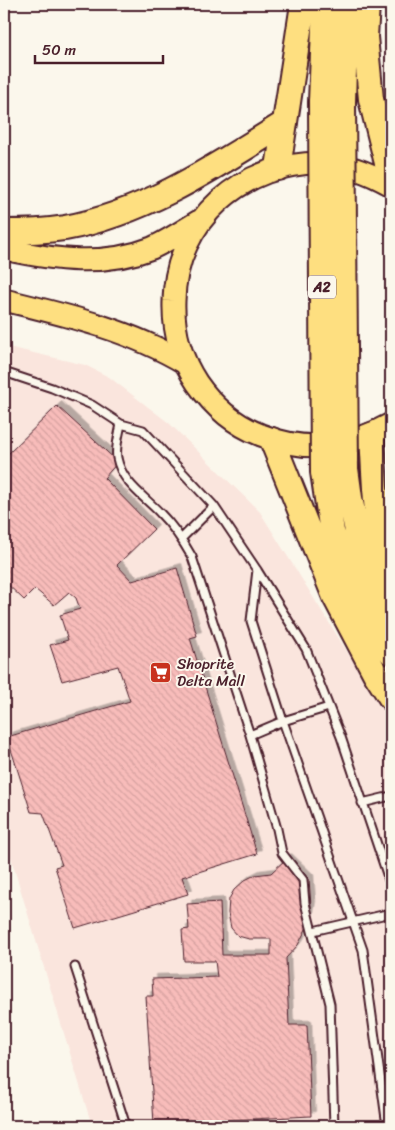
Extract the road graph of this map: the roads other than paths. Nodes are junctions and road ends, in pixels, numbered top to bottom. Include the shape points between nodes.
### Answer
1 (303, 4) edge
2 (325, 4) edge
3 (346, 4) edge
4 (367, 4) edge
5 (332, 102) junction
6 (285, 123) junction
7 (386, 133) edge
8 (278, 168) junction
9 (391, 179) edge
10 (391, 185) edge
11 (201, 220) junction
12 (4, 232) edge
13 (4, 249) edge
14 (4, 300) edge
15 (186, 363) junction
16 (4, 372) edge
17 (121, 424) junction
18 (382, 430) edge
19 (272, 440) junction
20 (335, 470) junction
21 (214, 506) junction
22 (182, 538) junction
23 (257, 570) junction
24 (391, 570) edge
25 (391, 609) edge
26 (391, 652) edge
27 (391, 698) edge
28 (329, 707) junction
29 (283, 721) junction
30 (250, 735) junction
31 (391, 796) edge
32 (362, 803) junction
33 (391, 886) edge
34 (391, 913) edge
35 (354, 923) junction
36 (313, 931) junction
37 (75, 967) dead end
38 (126, 1126) edge
39 (334, 1126) edge
40 (387, 1126) edge

1 - 6 highway
2 - 5 highway, A2
3 - 5 highway, A2
4 - 7 highway via 365,37 371,99
5 - 20 highway, A2, bridge
6 - 8 highway
6 - 12 highway via 211,169 147,202 65,228
7 - 9 highway
8 - 10 main road via 333,164 372,174
8 - 11 main road via 255,176 226,195
11 - 13 main road via 154,247 101,260 40,257
11 - 15 main road via 182,256 174,289 177,339
14 - 15 main road via 113,330 150,343
15 - 19 main road via 193,378 214,404 241,425
16 - 17 lane via 92,405
17 - 21 lane via 143,430
17 - 22 lane via 117,451 122,472 130,485 161,513
18 - 19 main road via 348,443 322,446
18 - 24 highway via 378,513 384,552
19 - 27 highway via 335,597
20 - 25 highway, A2 via 350,498 362,554
20 - 26 highway, A2 via 332,532 351,578
21 - 22 lane
21 - 23 lane
22 - 30 lane via 192,557
23 - 28 lane via 306,649
23 - 29 lane via 251,621
28 - 29 lane
28 - 32 lane
29 - 30 lane
29 - 35 lane
30 - 36 lane via 282,853 303,880
31 - 32 lane
32 - 33 lane
34 - 35 lane
35 - 36 lane
35 - 40 lane via 363,950
36 - 39 lane via 330,1004
37 - 38 lane

